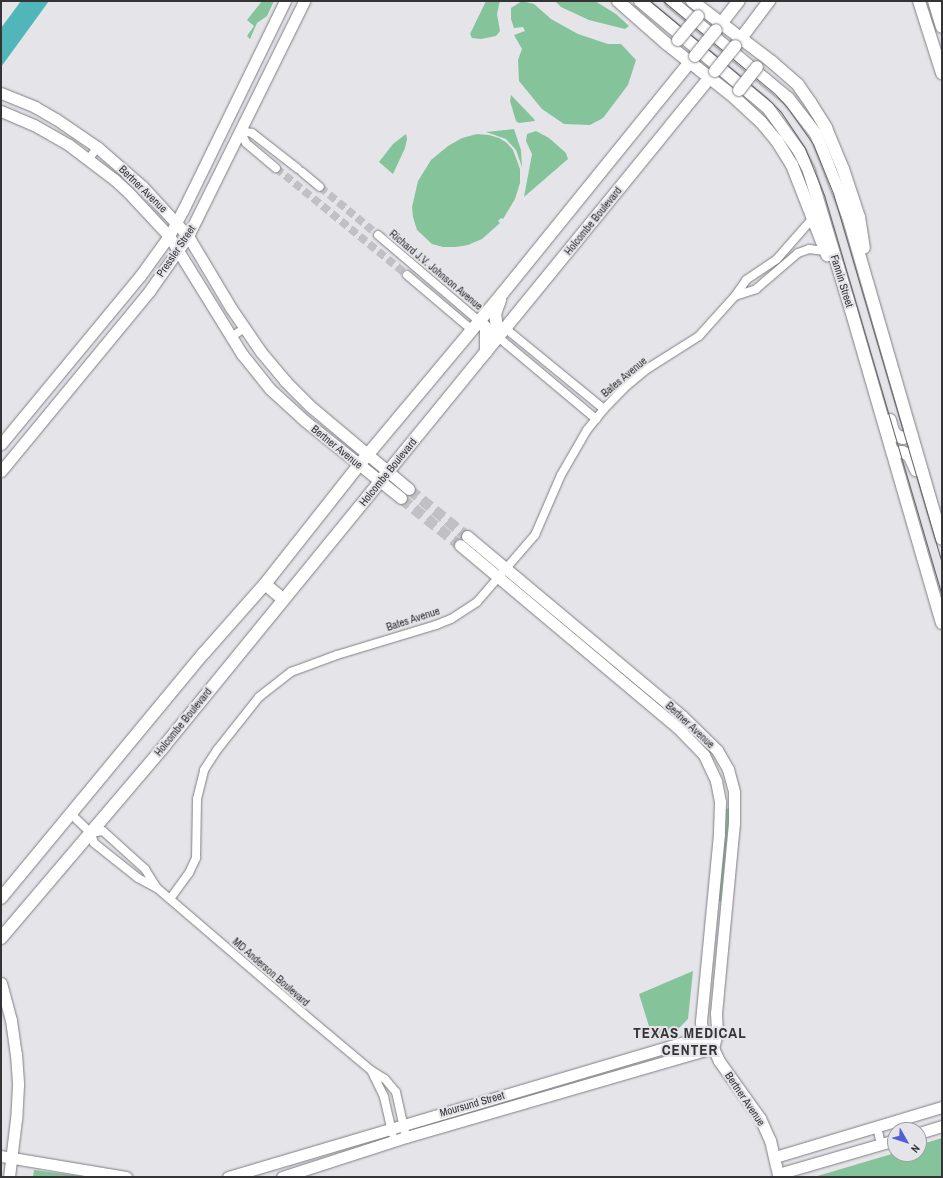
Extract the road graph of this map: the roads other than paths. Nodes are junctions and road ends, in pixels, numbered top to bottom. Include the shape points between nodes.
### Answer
1 (285, 1) edge
2 (304, 1) edge
3 (618, 1) edge
4 (640, 1) edge
5 (671, 1) edge
6 (690, 1) edge
7 (739, 1) edge
8 (769, 1) edge
9 (918, 1) edge
10 (934, 1) edge
11 (275, 22) junction
12 (718, 27) junction
13 (942, 27) edge
14 (290, 30) junction
15 (658, 36) junction
16 (738, 43) junction
17 (692, 60) junction
18 (772, 62) junction
19 (942, 73) edge
20 (712, 75) junction
21 (1, 93) edge
22 (739, 96) junction
23 (1, 111) edge
24 (225, 124) junction
25 (240, 131) junction
26 (97, 147) junction
27 (89, 159) junction
28 (276, 168) tunnel mouth
29 (320, 187) tunnel mouth
30 (813, 218) junction
31 (177, 223) junction
32 (378, 235) tunnel mouth
33 (169, 236) junction
34 (188, 236) junction
35 (178, 251) junction
36 (825, 251) junction
37 (407, 276) tunnel mouth
38 (445, 292) junction
39 (502, 294) junction
40 (735, 296) junction
41 (437, 302) junction
42 (873, 302) junction
43 (851, 310) junction
44 (476, 325) junction
45 (245, 328) junction
46 (502, 333) junction
47 (92, 335) junction
48 (231, 337) junction
49 (105, 346) junction
50 (486, 352) junction
51 (869, 370) junction
52 (604, 409) junction
53 (596, 419) junction
54 (912, 435) junction
55 (3, 442) edge
56 (18, 451) junction
57 (893, 453) junction
58 (369, 454) junction
59 (359, 465) junction
60 (2, 469) edge
61 (389, 471) junction
62 (380, 482) junction
63 (409, 489) tunnel mouth
64 (401, 498) tunnel mouth
65 (930, 499) junction
66 (467, 536) tunnel mouth
67 (942, 539) edge
68 (919, 542) junction
69 (460, 545) tunnel mouth
70 (506, 568) junction
71 (499, 578) junction
72 (265, 584) junction
73 (283, 599) junction
74 (942, 600) edge
75 (942, 623) edge
76 (71, 814) junction
77 (91, 833) junction
78 (157, 888) junction
79 (1, 898) edge
80 (170, 899) junction
81 (1, 938) edge
82 (1, 982) edge
83 (717, 1033) junction
84 (704, 1036) junction
85 (713, 1048) junction
86 (372, 1071) junction
87 (942, 1107) edge
88 (404, 1124) junction
89 (942, 1126) edge
90 (877, 1127) junction
91 (391, 1128) junction
92 (927, 1131) edge
93 (406, 1137) junction
94 (394, 1141) junction
95 (887, 1142) edge
96 (881, 1144) junction
97 (6, 1157) edge
98 (775, 1157) junction
99 (779, 1176) edge
100 (9, 1177) edge
101 (126, 1177) edge
102 (228, 1177) edge
103 (282, 1177) edge

1 - 11 street, Pressler Street
2 - 14 street, Pressler Street
3 - 15 main road
4 - 43 main road, Fannin Street via 755,95 783,126 809,171
5 - 42 main road via 788,98 816,134 848,216
6 - 12 main road
6 - 15 main road, bridge via 698,16 678,40
7 - 12 main road
8 - 16 main road, Holcombe Boulevard
9 - 19 main road
10 - 13 main road
11 - 14 street
11 - 24 street, Pressler Street
12 - 16 main road
12 - 17 main road, bridge
14 - 25 street, Pressler Street
15 - 17 main road
16 - 18 main road
16 - 20 main road, Holcombe Boulevard, bridge
17 - 20 main road
17 - 39 main road
18 - 22 main road, bridge via 757,67
18 - 42 main road via 798,85 826,128 859,217
20 - 22 main road
20 - 46 main road, Holcombe Boulevard
21 - 26 street, Bertner Avenue via 35,107
22 - 30 main road via 777,141 792,165
23 - 27 street, Bertner Avenue via 34,125
24 - 25 street
24 - 31 street, Pressler Street
25 - 28 street via 246,143
25 - 29 street via 252,133
25 - 34 street, Pressler Street
26 - 27 street
26 - 31 street, Bertner Avenue via 142,186
27 - 33 street, Bertner Avenue via 128,192
30 - 36 main road
30 - 40 street, Bates Avenue via 776,259 746,280
31 - 33 street, Pressler Street
31 - 34 street, Bertner Avenue
32 - 38 street, Richard J.V. Johnson Avenue
33 - 35 street, Bertner Avenue
33 - 47 street, Pressler Street
34 - 35 street, Pressler Street
34 - 45 street, Bertner Avenue
35 - 48 street, Bertner Avenue
35 - 49 street, Pressler Street
36 - 40 street, Bates Avenue via 809,249 798,253 756,289
36 - 43 main road
37 - 41 street, Richard J.V. Johnson Avenue
38 - 41 street
38 - 44 street, Richard J.V. Johnson Avenue
39 - 44 main road
39 - 46 main road via 495,314
40 - 52 street, Bates Avenue via 699,336 647,370 623,389
41 - 44 street, Richard J.V. Johnson Avenue
42 - 54 main road
43 - 51 main road, Fannin Street
44 - 50 main road via 486,328
44 - 58 main road
45 - 48 street
45 - 58 street, Bertner Avenue via 261,352 290,386 310,406
46 - 50 main road, Holcombe Boulevard
46 - 52 street
46 - 53 street
47 - 49 street
47 - 55 street, Pressler Street
48 - 59 street, Bertner Avenue via 270,389
49 - 56 street, Pressler Street
50 - 61 main road, Holcombe Boulevard
51 - 54 main road via 877,379 893,431 903,438
51 - 57 main road, Fannin Street
52 - 53 street, Bates Avenue
53 - 70 street, Bates Avenue via 576,447 561,475 535,535
54 - 65 main road
55 - 56 street
56 - 60 street, Pressler Street
57 - 65 main road via 902,452 909,455 914,462 923,493
57 - 68 main road, Fannin Street
58 - 59 main road
58 - 61 street, Bertner Avenue
59 - 62 street, Bertner Avenue
59 - 72 main road
61 - 62 main road, Holcombe Boulevard
61 - 63 street, Bertner Avenue
62 - 64 street, Bertner Avenue
62 - 73 main road, Holcombe Boulevard
65 - 67 main road
66 - 70 street, Bertner Avenue
68 - 74 main road via 927,549
68 - 75 main road, Fannin Street
69 - 71 street, Bertner Avenue
70 - 71 street, Bates Avenue
70 - 83 street, Bertner Avenue via 682,716 717,750 728,769 734,792 734,823 716,1014
71 - 80 street, Bates Avenue via 477,602 451,619 290,672 258,697 204,770 197,799 196,858 189,873
71 - 84 street, Bertner Avenue via 677,727 704,755 716,781 720,802 719,834 701,1022
72 - 73 main road
72 - 76 main road
73 - 77 main road, Holcombe Boulevard
76 - 77 street, MD Anderson Boulevard
76 - 79 main road
77 - 78 street, MD Anderson Boulevard via 94,843 138,878
77 - 78 street, MD Anderson Boulevard via 103,832 145,869
77 - 81 main road, Holcombe Boulevard
78 - 80 street, MD Anderson Boulevard
80 - 86 street, MD Anderson Boulevard
82 - 97 street via 11,1020 18,1092
83 - 84 street, Moursund Street
83 - 85 street, Bertner Avenue
84 - 85 street, Bertner Avenue
84 - 88 street, Moursund Street
85 - 93 street, Moursund Street
85 - 98 street, Bertner Avenue via 719,1061 760,1118
86 - 88 street, MD Anderson Boulevard via 385,1079 396,1092
86 - 91 street, MD Anderson Boulevard via 384,1097
87 - 90 street
88 - 91 street, Moursund Street
88 - 93 street, MD Anderson Boulevard
89 - 92 street
90 - 96 street
90 - 98 street
91 - 94 street, MD Anderson Boulevard
91 - 102 street, Moursund Street
93 - 94 street, Moursund Street
94 - 103 street, Moursund Street
95 - 96 street
96 - 99 street
97 - 100 street
97 - 101 street
98 - 99 street, Bertner Avenue

